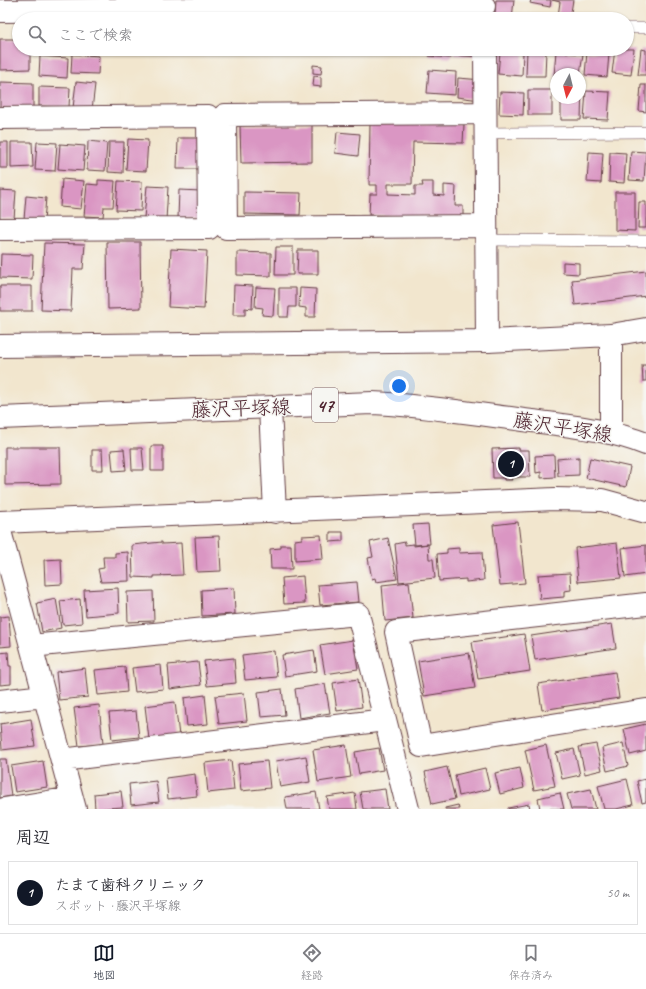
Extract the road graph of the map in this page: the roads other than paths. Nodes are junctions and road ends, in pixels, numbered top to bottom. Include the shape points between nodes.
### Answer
1 (206, 0) edge
2 (225, 0) edge
3 (484, 8) edge
4 (0, 11) edge
5 (634, 28) edge
6 (646, 28) edge
7 (485, 56) edge
8 (0, 118) edge
9 (485, 123) junction
10 (646, 132) edge
11 (0, 229) edge
12 (486, 233) junction
13 (646, 241) edge
14 (646, 329) edge
15 (610, 335) junction
16 (487, 341) junction
17 (0, 346) edge
18 (270, 408) junction
19 (0, 418) edge
20 (611, 433) junction
21 (646, 444) edge
22 (275, 512) junction
23 (646, 512) edge
24 (0, 522) edge
25 (0, 531) edge
26 (8, 595) edge
27 (646, 604) edge
28 (31, 646) junction
29 (44, 696) junction
30 (0, 701) edge
31 (646, 710) edge
32 (385, 720) junction
33 (62, 760) junction
34 (74, 804) edge
35 (4, 809) edge
36 (408, 809) edge

1 - 4 street via 206,9
2 - 3 street via 225,9
5 - 6 lane
7 - 9 street
8 - 11 street via 208,116 209,228
9 - 10 lane
9 - 12 street
9 - 12 street via 225,116 226,228
12 - 13 lane
12 - 16 street
14 - 15 street
15 - 16 street
15 - 20 street
16 - 17 street
18 - 19 street, 藤沢平塚線 / 47
18 - 20 street, 藤沢平塚線 / 47 via 372,403 407,405
18 - 22 street
20 - 21 street, 藤沢平塚線 / 47
22 - 23 street via 555,499 602,500
22 - 24 street
25 - 26 street
26 - 28 street
27 - 31 street via 396,632 421,746
28 - 29 street
28 - 32 street via 358,614
29 - 30 street
29 - 33 street
32 - 33 street
32 - 36 street
33 - 34 street
34 - 35 street

